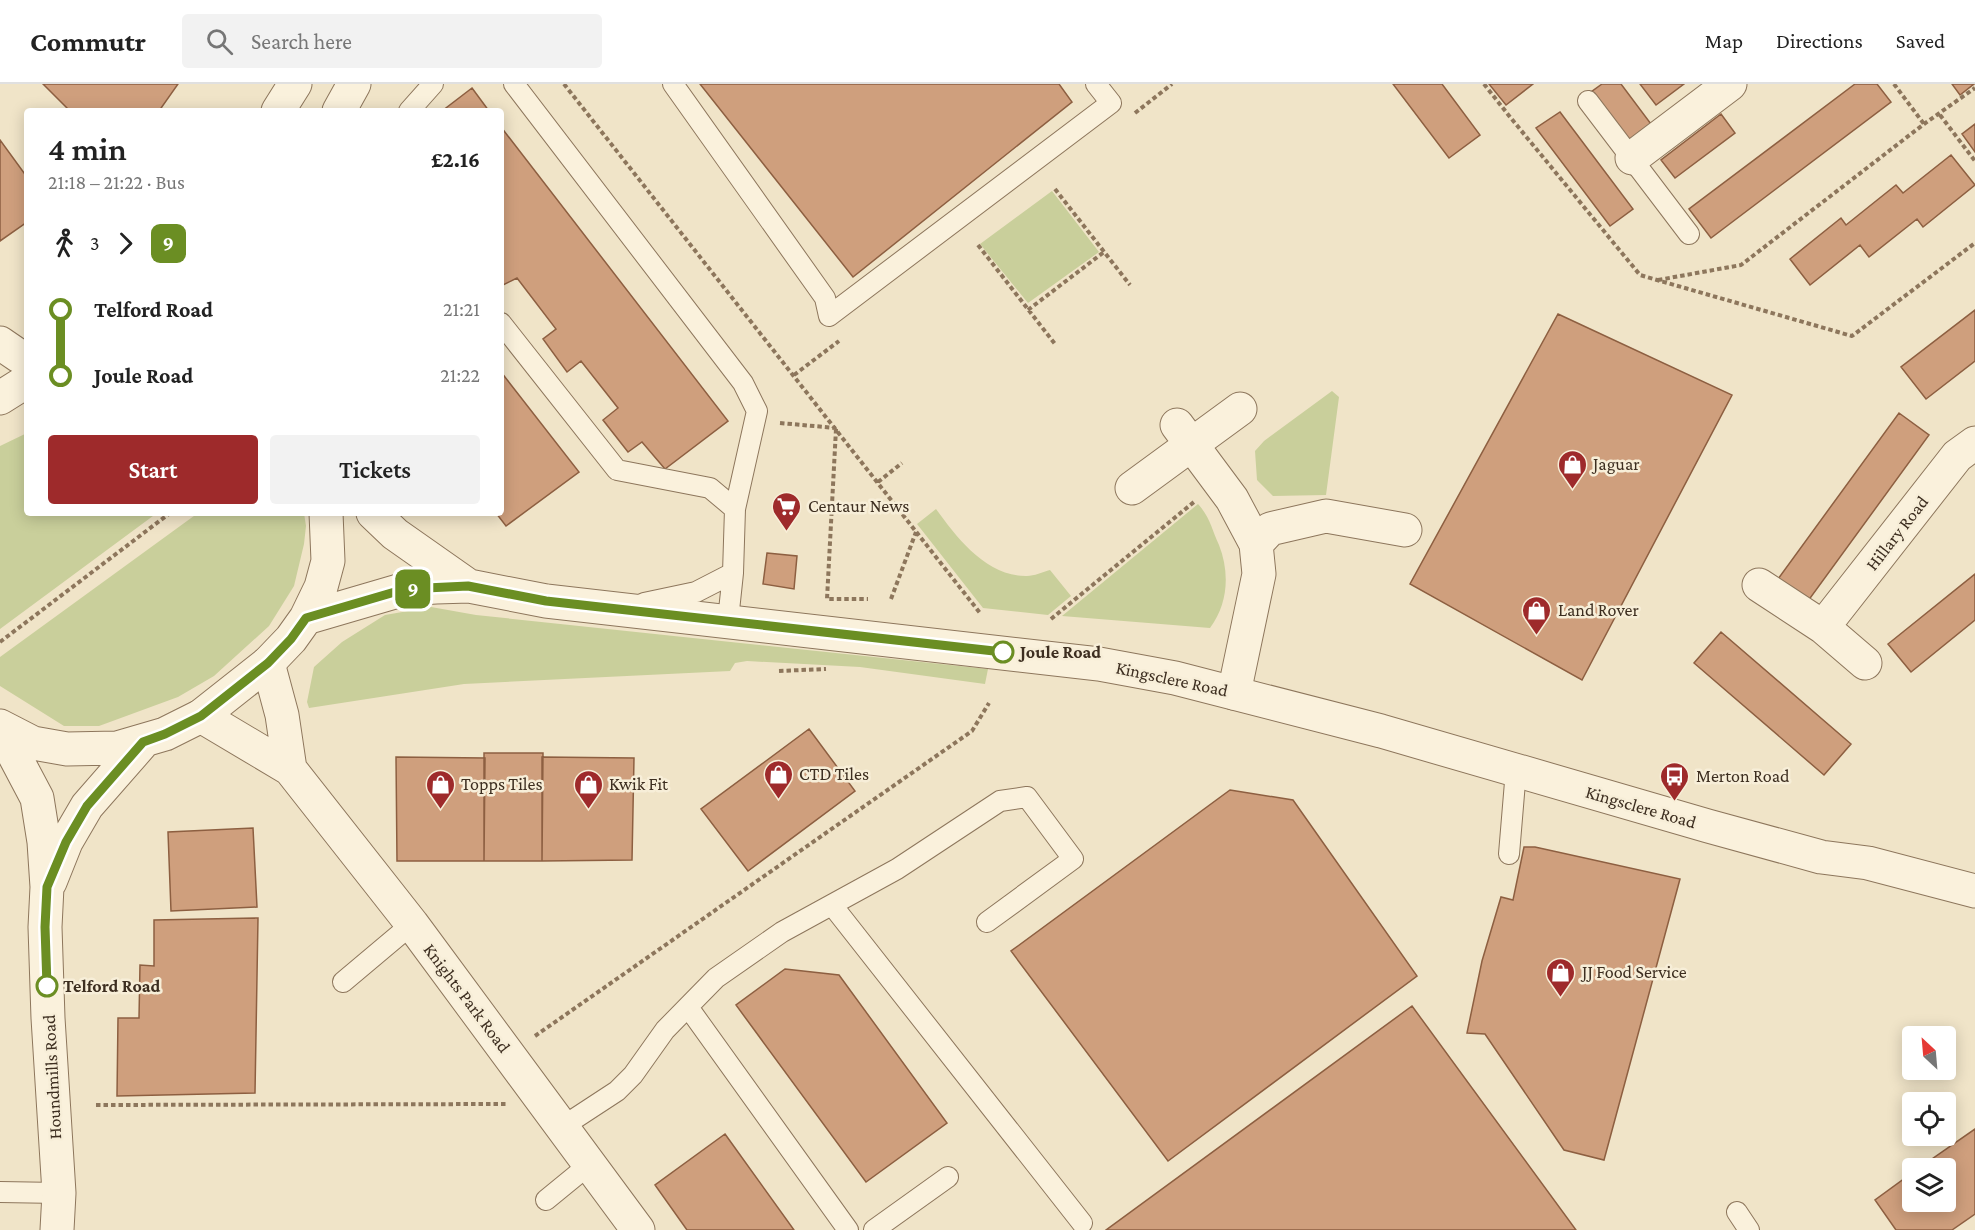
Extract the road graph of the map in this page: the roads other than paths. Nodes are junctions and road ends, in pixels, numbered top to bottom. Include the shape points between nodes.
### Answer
1 (295, 84) edge
2 (354, 84) edge
3 (433, 84) edge
4 (514, 84) edge
5 (673, 84) edge
6 (1096, 84) edge
7 (1730, 84) edge
8 (1588, 101) dead end
9 (280, 108) edge
10 (341, 108) edge
11 (412, 108) edge
12 (1632, 158) junction
13 (1689, 234) dead end
14 (504, 327) edge
15 (0, 343) edge
16 (24, 357) edge
17 (24, 383) edge
18 (0, 398) edge
19 (1240, 409) dead end
20 (1184, 435) junction
21 (1975, 443) edge
22 (1132, 488) dead end
23 (735, 509) junction
24 (327, 516) edge
25 (377, 516) edge
26 (1405, 530) dead end
27 (1256, 544) junction
28 (733, 573) junction
29 (1759, 585) dead end
30 (468, 586) junction
31 (621, 609) junction
32 (306, 618) junction
33 (728, 621) junction
34 (1823, 627) junction
35 (268, 663) junction
36 (1865, 663) dead end
37 (1234, 693) junction
38 (201, 716) junction
39 (0, 727) edge
40 (143, 742) junction
41 (290, 769) junction
42 (1516, 770) junction
43 (1509, 854) dead end
44 (1821, 857) junction
45 (47, 887) junction
46 (1975, 891) edge
47 (832, 905) junction
48 (1975, 914) edge
49 (987, 922) dead end
50 (412, 924) junction
51 (343, 982) dead end
52 (688, 1007) junction
53 (562, 1127) junction
54 (590, 1164) junction
55 (948, 1177) dead end
56 (0, 1192) edge
57 (59, 1193) junction
58 (546, 1200) dead end
59 (1737, 1212) dead end
60 (1082, 1223) dead end
61 (57, 1230) edge
62 (638, 1230) edge
63 (848, 1230) edge
64 (874, 1230) edge
65 (1749, 1230) edge

1 - 9 street
2 - 10 street
3 - 11 lane
4 - 23 lane via 743,383 757,411 757,421
5 - 6 lane via 825,298 830,316 1111,103
7 - 12 street
8 - 12 lane
12 - 13 lane
14 - 23 lane via 617,470 710,488
15 - 16 street
17 - 18 street
19 - 20 street
20 - 22 street
20 - 27 street via 1232,499
21 - 34 street, Hillary Road via 1958,456
23 - 28 lane
24 - 32 street via 328,561
25 - 30 street, Kingsclere Road via 395,534
26 - 27 street via 1326,516 1270,529
27 - 37 street via 1259,574
28 - 31 lane via 696,592
28 - 33 lane
29 - 34 street
30 - 31 street, Kingsclere Road via 546,601
30 - 32 street, Kingsclere Road via 405,589
31 - 33 street, Kingsclere Road
32 - 35 street
33 - 37 street, Kingsclere Road via 1099,664
34 - 36 street
35 - 38 street
35 - 41 street, Knights Park Road via 282,714
37 - 42 street, Kingsclere Road
38 - 40 street
38 - 41 street, Knights Park Road
39 - 40 street via 33,743 67,749 117,748
39 - 45 street, Houndmills Road via 37,798
40 - 45 street, Houndmills Road via 87,806
41 - 50 street, Knights Park Road
42 - 43 lane
42 - 44 street, Kingsclere Road
44 - 46 street, Kingsclere Road via 1868,862
44 - 48 street, Kingsclere Road via 1862,879
45 - 57 street, Houndmills Road via 48,1018
47 - 49 lane via 1000,801 1027,798 1073,859
47 - 52 lane via 782,932 716,978
47 - 60 lane
50 - 51 lane
50 - 53 street, Knights Park Road
52 - 53 lane via 617,1091
52 - 63 lane
53 - 54 street, Knights Park Road
54 - 58 lane
54 - 62 street, Knights Park Road
55 - 64 lane
56 - 57 lane
57 - 61 street, Houndmills Road
59 - 65 lane

